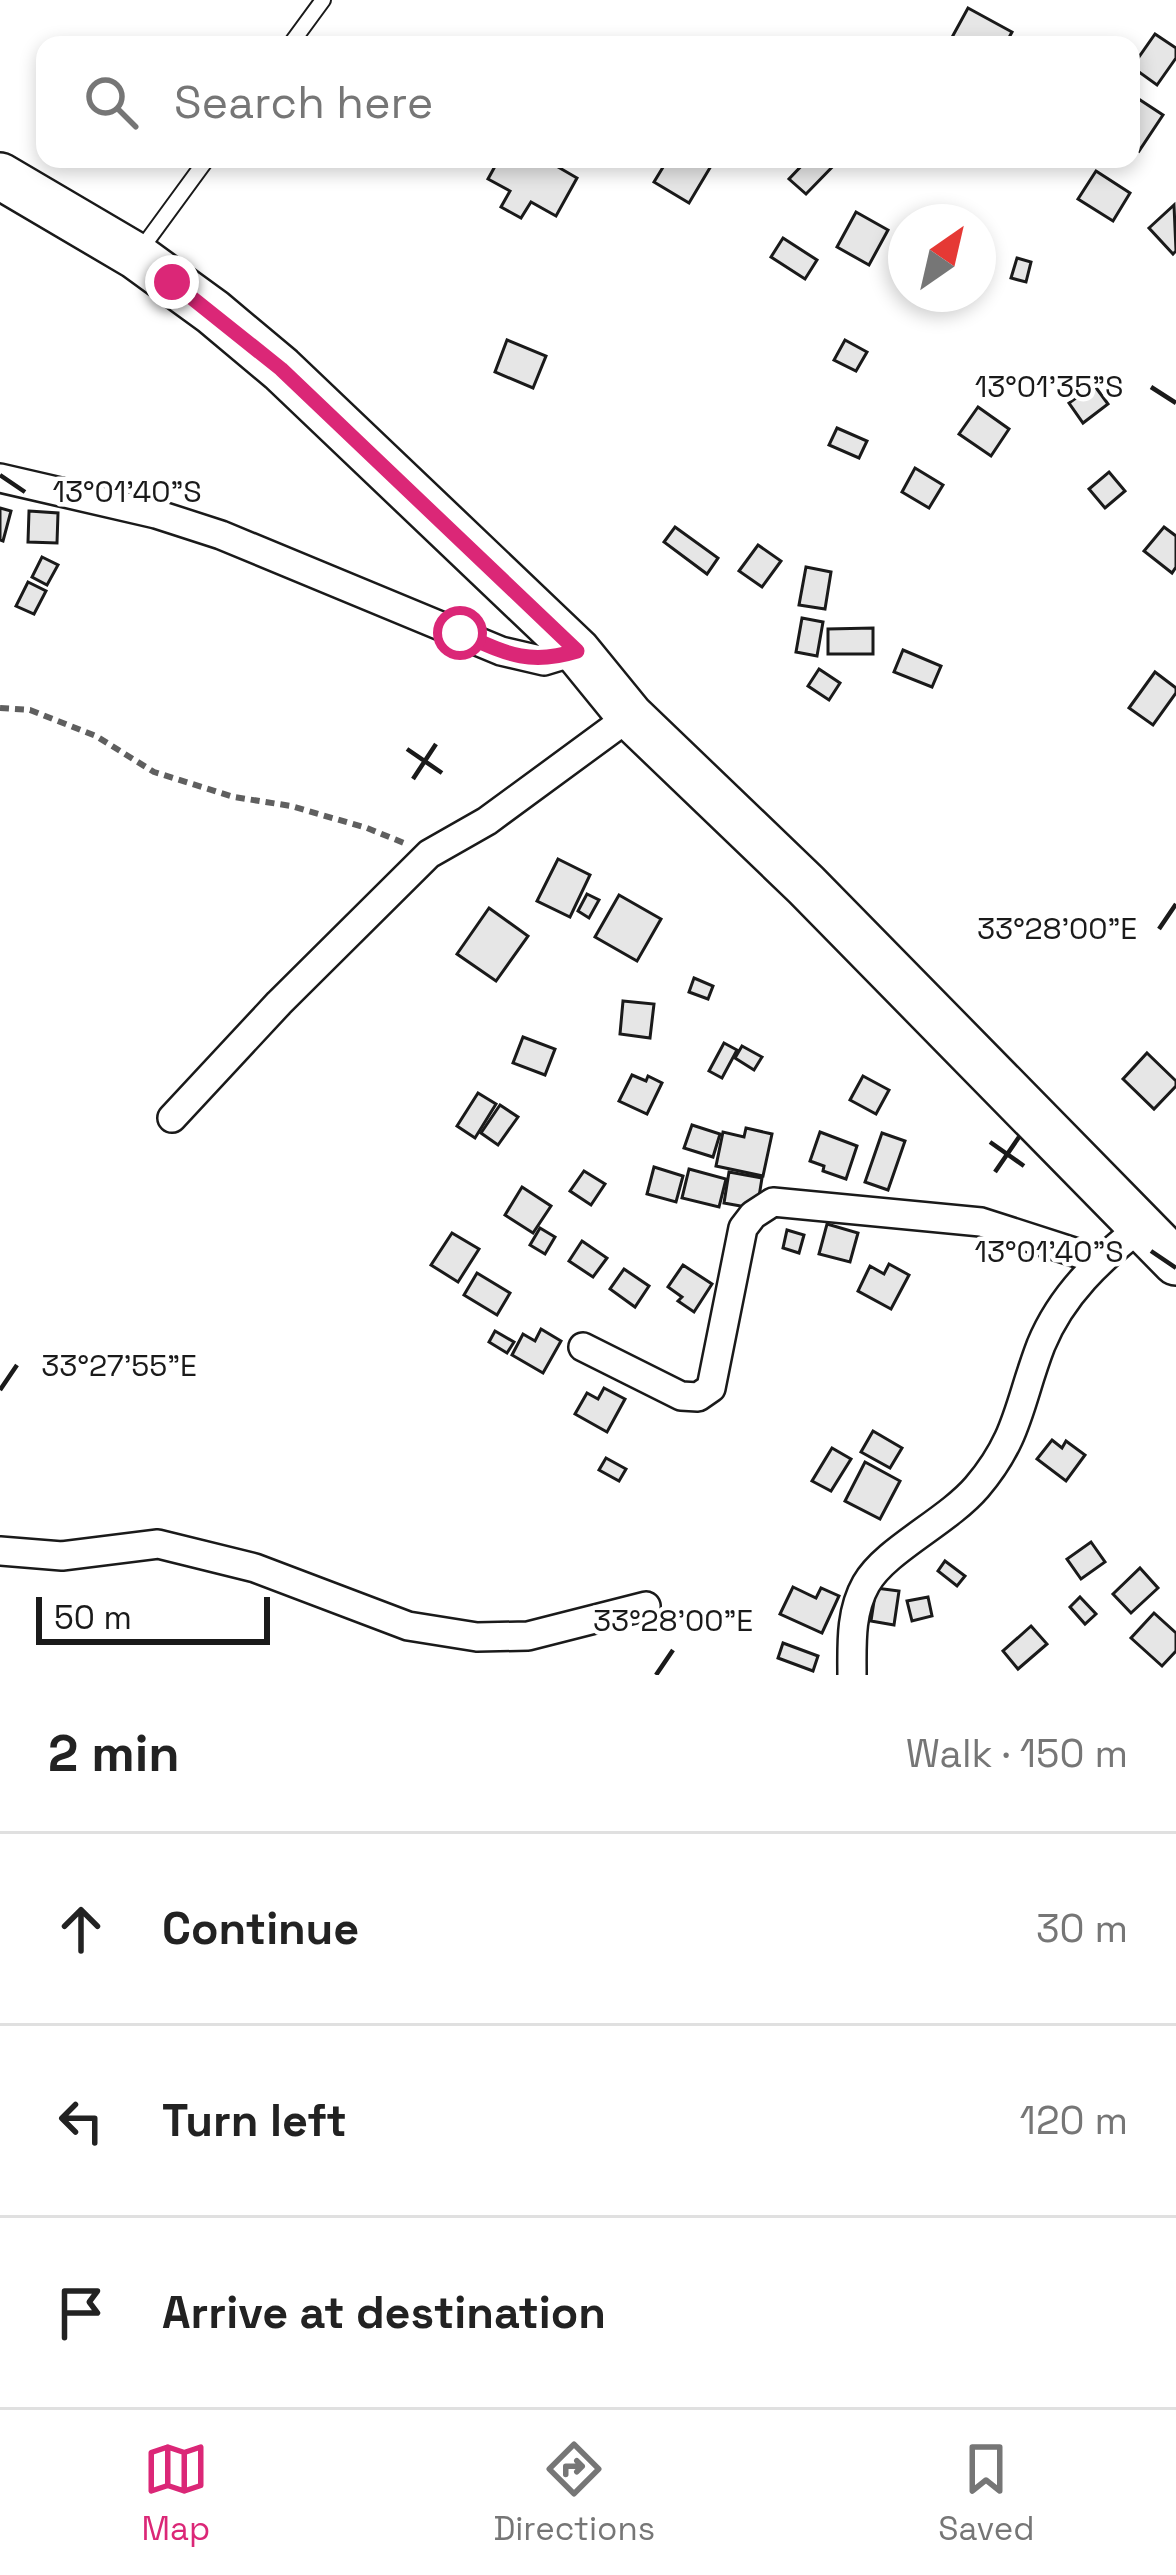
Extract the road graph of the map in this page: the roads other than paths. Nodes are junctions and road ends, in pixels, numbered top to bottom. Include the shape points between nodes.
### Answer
1 (323, 0) edge
2 (297, 36) edge
3 (200, 168) edge
4 (0, 176) edge
5 (136, 256) junction
6 (0, 478) edge
7 (577, 651) junction
8 (630, 716) junction
9 (172, 1118) dead end
10 (1142, 1226) junction
11 (1099, 1259) junction
12 (1176, 1262) edge
13 (583, 1347) dead end
14 (0, 1551) edge
15 (646, 1606) dead end
16 (852, 1675) edge

1 - 2 lane
3 - 5 lane
4 - 5 main road
5 - 7 main road via 281,369
6 - 7 street via 221,535 501,651 544,661
7 - 8 main road
8 - 9 street via 429,854
8 - 10 main road
10 - 11 street
10 - 12 main road
11 - 13 street via 981,1222 773,1202 743,1228 711,1388 681,1396
11 - 16 street via 1042,1342 1009,1445 944,1520 867,1581 852,1631
14 - 15 street via 62,1556 158,1544 255,1568 408,1626 477,1637 529,1636

